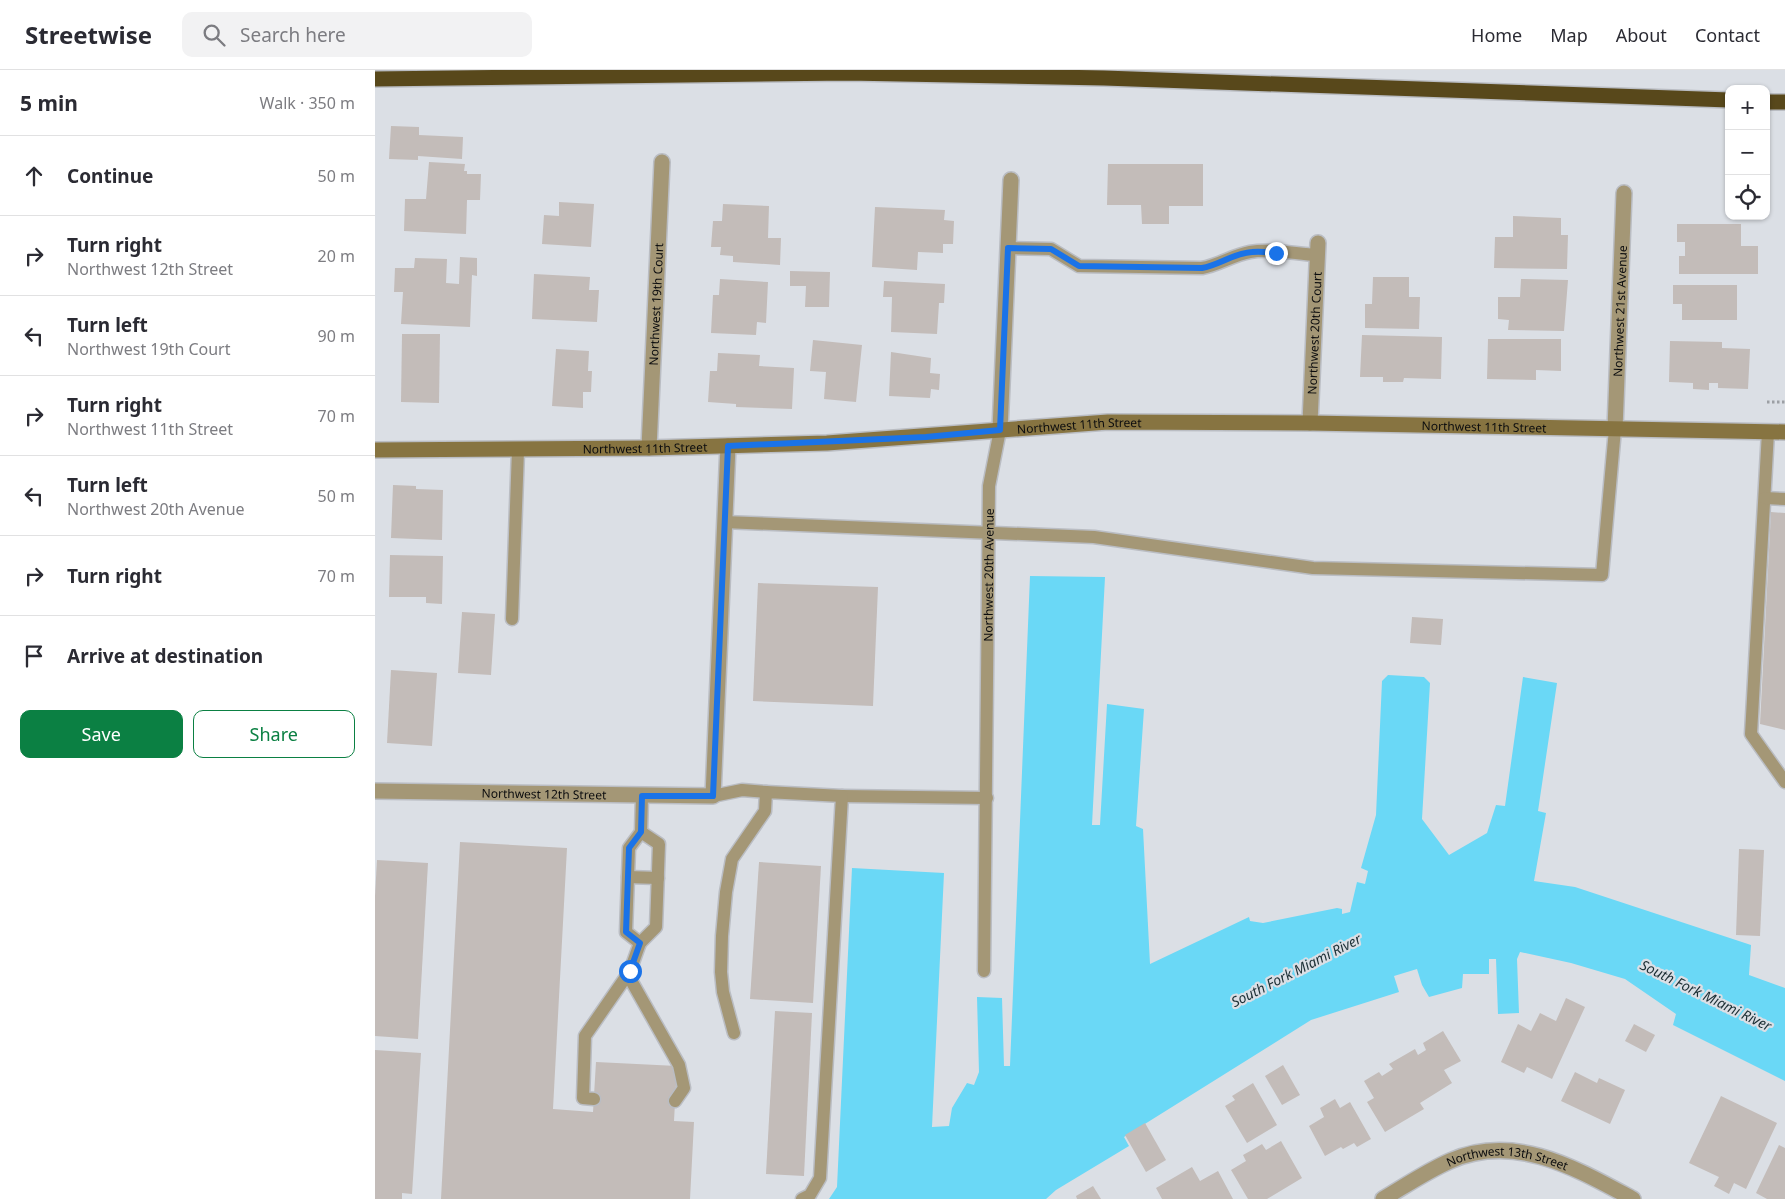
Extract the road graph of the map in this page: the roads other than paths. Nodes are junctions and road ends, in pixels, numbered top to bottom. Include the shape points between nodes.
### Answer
1 (375, 79) edge
2 (1725, 100) edge
3 (1770, 102) edge
4 (1785, 102) edge
5 (662, 162) dead end
6 (1011, 180) dead end
7 (1623, 193) dead end
8 (1008, 248) junction
9 (1317, 249) joint
10 (1310, 423) junction
11 (1615, 429) junction
12 (1000, 430) junction
13 (1768, 432) junction
14 (1785, 432) edge
15 (728, 446) junction
16 (649, 448) junction
17 (375, 450) edge
18 (518, 450) junction
19 (1765, 498) junction
20 (1785, 498) edge
21 (724, 522) junction
22 (989, 531) junction
23 (512, 619) dead end
24 (1785, 782) edge
25 (375, 791) edge
26 (766, 792) junction
27 (642, 796) junction
28 (713, 796) junction
29 (842, 796) junction
30 (987, 798) junction
31 (641, 832) junction
32 (628, 877) junction
33 (658, 878) junction
34 (640, 943) junction
35 (984, 971) dead end
36 (628, 975) junction
37 (734, 1033) dead end
38 (594, 1099) dead end
39 (675, 1102) dead end
40 (802, 1199) edge
41 (1383, 1199) edge
42 (1633, 1199) edge

1 - 2 highway via 848,73 1103,78
3 - 4 highway
5 - 16 street, Northwest 19th Court
6 - 8 street, Northwest 20th Avenue
7 - 11 street, Northwest 21st Avenue
8 - 9 lane via 1051,249 1079,266 1202,268 1252,252
8 - 12 street, Northwest 20th Avenue
9 - 10 street, Northwest 20th Court
10 - 11 street, Northwest 11th Street
10 - 12 street, Northwest 11th Street via 1108,422
11 - 13 street, Northwest 11th Street
11 - 22 lane via 1602,575 1313,568 1094,537
12 - 15 street, Northwest 11th Street
12 - 22 lane, Northwest 20th Avenue via 989,486
13 - 14 street, Northwest 11th Street
13 - 19 lane
15 - 16 street, Northwest 11th Street
15 - 21 street
16 - 18 street, Northwest 11th Street
17 - 18 street, Northwest 11th Street
18 - 23 lane
19 - 20 lane
19 - 24 lane via 1751,734
21 - 22 lane
21 - 28 street
22 - 30 lane, Northwest 20th Avenue
25 - 27 street, Northwest 12th Street
26 - 28 lane via 742,790
26 - 29 lane
26 - 37 lane via 765,812 732,859 726,892 721,972
27 - 28 street, Northwest 12th Street
27 - 31 lane
29 - 30 lane
29 - 40 lane via 820,1178 810,1195
30 - 35 lane, Northwest 20th Avenue
31 - 32 lane via 629,848
31 - 33 lane via 659,844
32 - 33 lane
32 - 34 lane via 626,932
33 - 34 lane via 656,927
34 - 36 lane
36 - 38 lane via 585,1036 583,1098
36 - 39 lane via 679,1066 684,1088
41 - 42 street, Northwest 13th Street via 1449,1161 1480,1151 1503,1149 1524,1151 1577,1169

